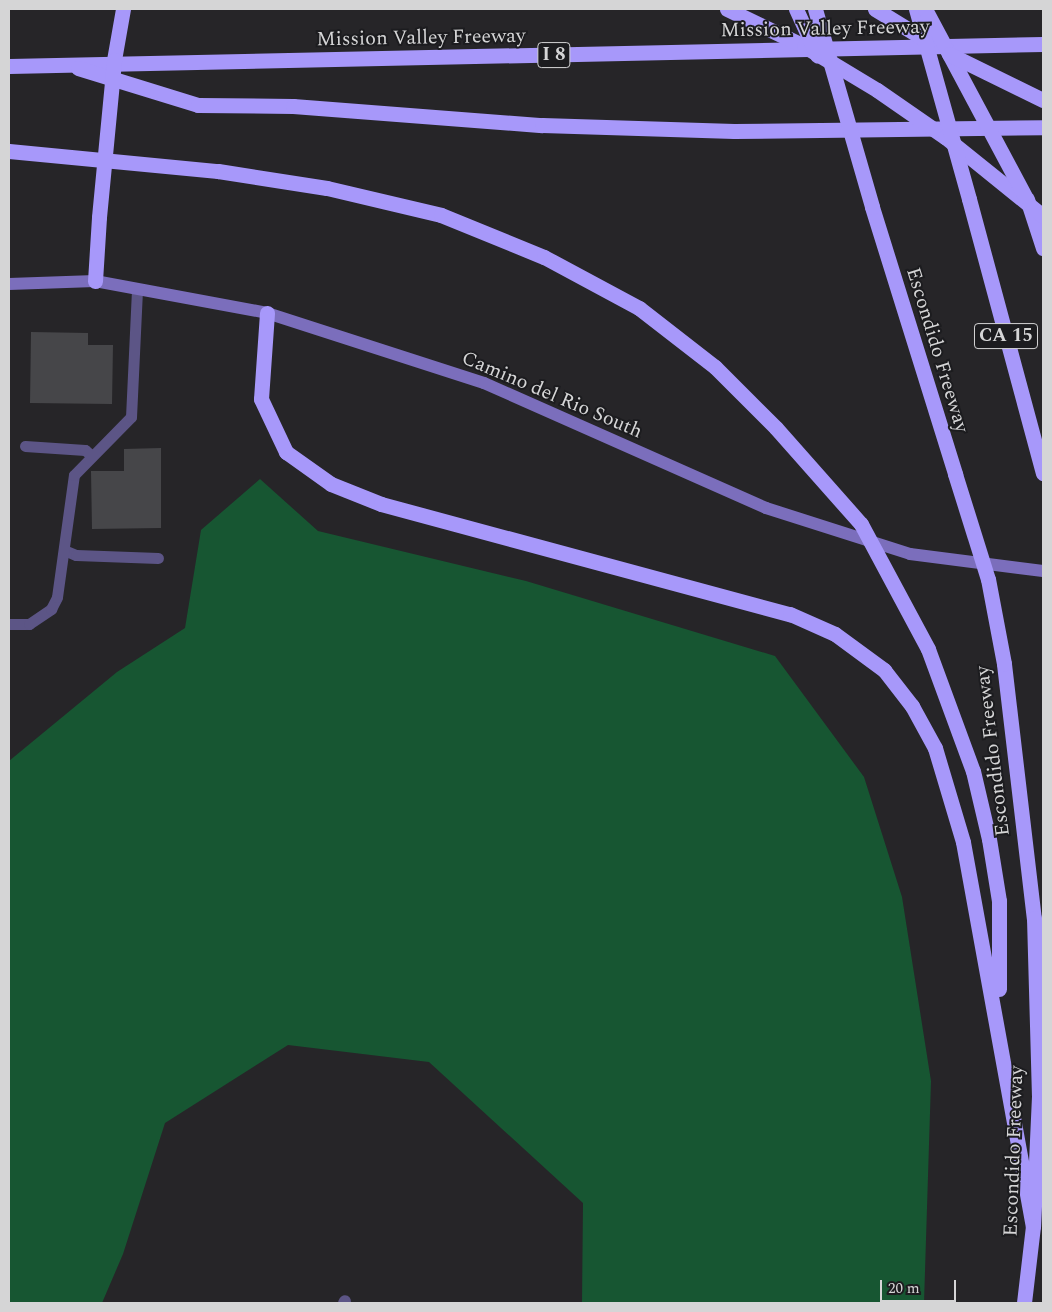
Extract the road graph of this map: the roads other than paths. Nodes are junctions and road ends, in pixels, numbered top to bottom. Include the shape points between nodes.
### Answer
1 (123, 9) edge
2 (726, 9) edge
3 (796, 9) edge
4 (815, 9) edge
5 (875, 9) edge
6 (916, 9) edge
7 (925, 9) edge
8 (1043, 44) edge
9 (65, 64) junction
10 (9, 66) edge
11 (1043, 100) edge
12 (848, 127) junction
13 (1043, 127) edge
14 (9, 150) edge
15 (1043, 216) edge
16 (1043, 248) edge
17 (95, 281) junction
18 (9, 284) edge
19 (136, 289) junction
20 (267, 313) junction
21 (25, 446) dead end
22 (92, 456) junction
23 (1043, 473) edge
24 (64, 550) junction
25 (158, 558) dead end
26 (1043, 571) edge
27 (9, 624) edge
28 (999, 1040) junction
29 (1039, 1096) junction
30 (1043, 1115) edge
31 (1033, 1226) junction
32 (1024, 1303) edge

1 - 17 highway, bridge via 105,134
2 - 15 highway, bridge via 804,46 877,90 945,137
3 - 12 highway, bridge
4 - 12 highway, Escondido Freeway, bridge
5 - 11 highway, bridge via 947,53
6 - 23 highway, CA 15, bridge
7 - 16 highway, bridge via 1026,199
8 - 9 highway, Mission Valley Freeway / I 8
9 - 10 highway, Mission Valley Freeway / I 8
9 - 13 highway via 198,106 294,106 542,125 734,131
12 - 29 highway, Escondido Freeway, bridge via 988,579 1004,664 1034,918
14 - 28 highway, bridge via 218,171 327,188 441,215 544,257 639,308 715,367 776,428 861,524 928,649 973,772 989,839 999,901
17 - 18 street, Camino del Rio South
17 - 19 street, Camino del Rio South
19 - 20 street, Camino del Rio South
19 - 22 lane via 131,417
20 - 26 street, Camino del Rio South via 484,383 766,508 910,554
20 - 28 highway via 261,399 286,452 331,484 381,504 790,614 835,634 884,670 912,706 936,748 964,842 985,946
21 - 22 lane via 85,450
22 - 24 lane via 74,475
24 - 25 lane via 76,555
24 - 27 lane via 57,597 52,609 29,624
28 - 31 highway
29 - 30 lane
29 - 31 highway, Escondido Freeway
31 - 32 highway, Escondido Freeway

